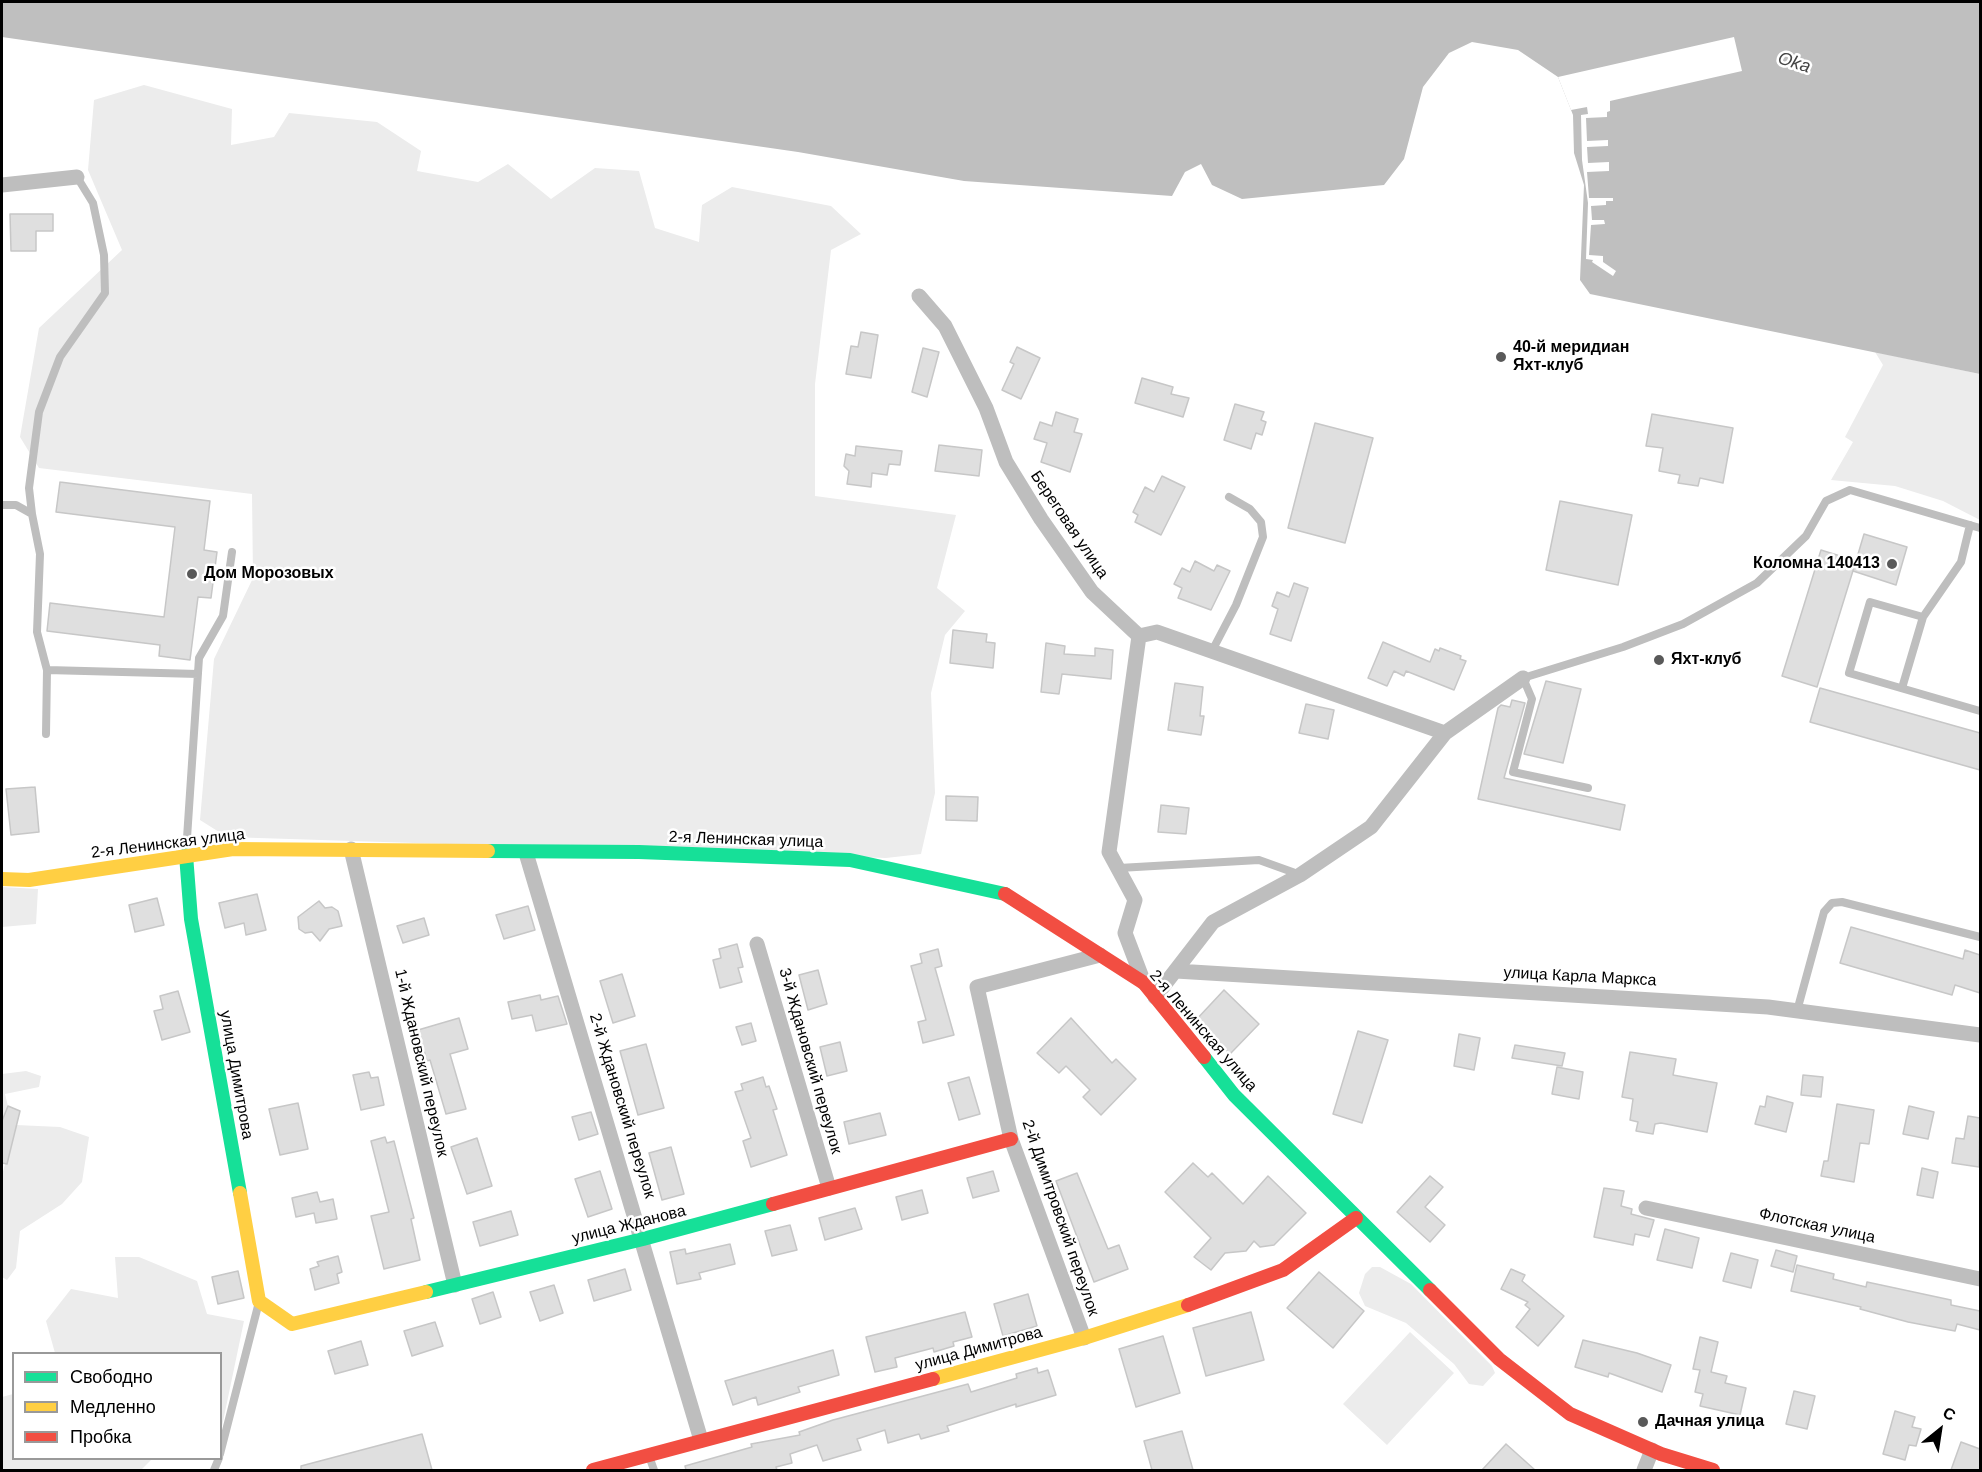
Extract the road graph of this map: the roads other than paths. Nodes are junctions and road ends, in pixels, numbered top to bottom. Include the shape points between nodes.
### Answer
1 (77, 177) joint
2 (2, 186) edge
3 (919, 296) dead end
4 (1229, 497) dead end
5 (2, 505) edge
6 (32, 514) junction
7 (1970, 525) junction
8 (1980, 528) edge
9 (232, 552) dead end
10 (1923, 617) junction
11 (1139, 636) junction
12 (1212, 651) junction
13 (48, 670) junction
14 (198, 674) junction
15 (1522, 678) junction
16 (1902, 688) junction
17 (1980, 711) edge
18 (1445, 733) junction
19 (46, 734) dead end
20 (1588, 788) dead end
21 (351, 849) junction
22 (526, 853) junction
23 (186, 855) junction
24 (1119, 868) junction
25 (1300, 875) junction
26 (2, 879) edge
27 (1980, 937) edge
28 (757, 944) dead end
29 (1100, 955) junction
30 (1176, 970) junction
31 (1144, 983) junction
32 (1155, 998) junction
33 (1797, 1011) junction
34 (1980, 1035) edge
35 (1011, 1139) junction
36 (829, 1188) junction
37 (1646, 1208) dead end
38 (1356, 1218) junction
39 (643, 1239) junction
40 (1980, 1279) edge
41 (455, 1285) junction
42 (260, 1301) junction
43 (1084, 1338) junction
44 (701, 1440) junction
45 (222, 1446) edge
46 (1652, 1450) junction
47 (649, 1455) junction
48 (593, 1470) edge
49 (654, 1470) edge
50 (1644, 1470) edge
51 (1713, 1470) edge

1 - 2 street
1 - 6 lane via 93,202 104,255 105,293 60,357 39,412 29,488
3 - 11 street, Береговая улица via 945,326 986,408 1006,462 1041,519 1092,592
4 - 12 lane via 1250,509 1261,522 1263,537 1236,605
5 - 6 lane via 16,505
6 - 13 lane via 40,554 38,632
7 - 8 lane
7 - 10 lane via 1961,562
7 - 15 lane via 1850,490 1826,501 1806,536 1756,583 1683,624
9 - 14 lane via 223,616 199,658
10 - 16 lane
10 - 16 lane via 1870,602 1867,612 1849,673
11 - 12 street via 1156,632
11 - 24 street via 1109,852
12 - 18 street
13 - 14 lane
13 - 19 lane
14 - 23 lane
15 - 18 street
15 - 20 lane via 1532,699 1513,772
16 - 17 lane
18 - 25 street via 1371,827
21 - 22 street, 2-я Ленинская улица
21 - 23 street, 2-я Ленинская улица via 233,849
21 - 41 street, 1-й Ждановский переулок
22 - 29 street, 2-я Ленинская улица via 639,852 850,860 1007,894
22 - 39 street, 2-й Ждановский переулок
23 - 26 street, 2-я Ленинская улица via 29,880
23 - 42 street, улица Димитрова via 191,919
24 - 25 lane via 1259,860
24 - 31 street via 1135,900 1125,933
25 - 30 street via 1213,922
27 - 33 lane via 1842,902 1832,903 1824,912
28 - 36 street, 3-й Ждановский переулок
29 - 31 street, 2-я Ленинская улица
29 - 35 street, 2-й Димитровский переулок via 977,987
30 - 32 street
30 - 33 street, улица Карла Маркса
31 - 32 street, 2-я Ленинская улица
32 - 38 street, 2-я Ленинская улица via 1234,1095
33 - 34 street, улица Карла Маркса
35 - 36 street, улица Жданова
35 - 43 street, 2-й Димитровский переулок
36 - 39 street, улица Жданова
37 - 40 street, Флотская улица
38 - 43 street, улица Димитрова via 1283,1270 1234,1290
38 - 46 street via 1499,1359 1570,1414
39 - 41 street, улица Жданова
39 - 44 street, 2-й Ждановский переулок
41 - 42 street, улица Жданова via 292,1324
42 - 45 lane
43 - 44 street, улица Димитрова
44 - 47 street, улица Димитрова
46 - 50 street
46 - 51 street
47 - 48 street, улица Димитрова
47 - 49 lane

